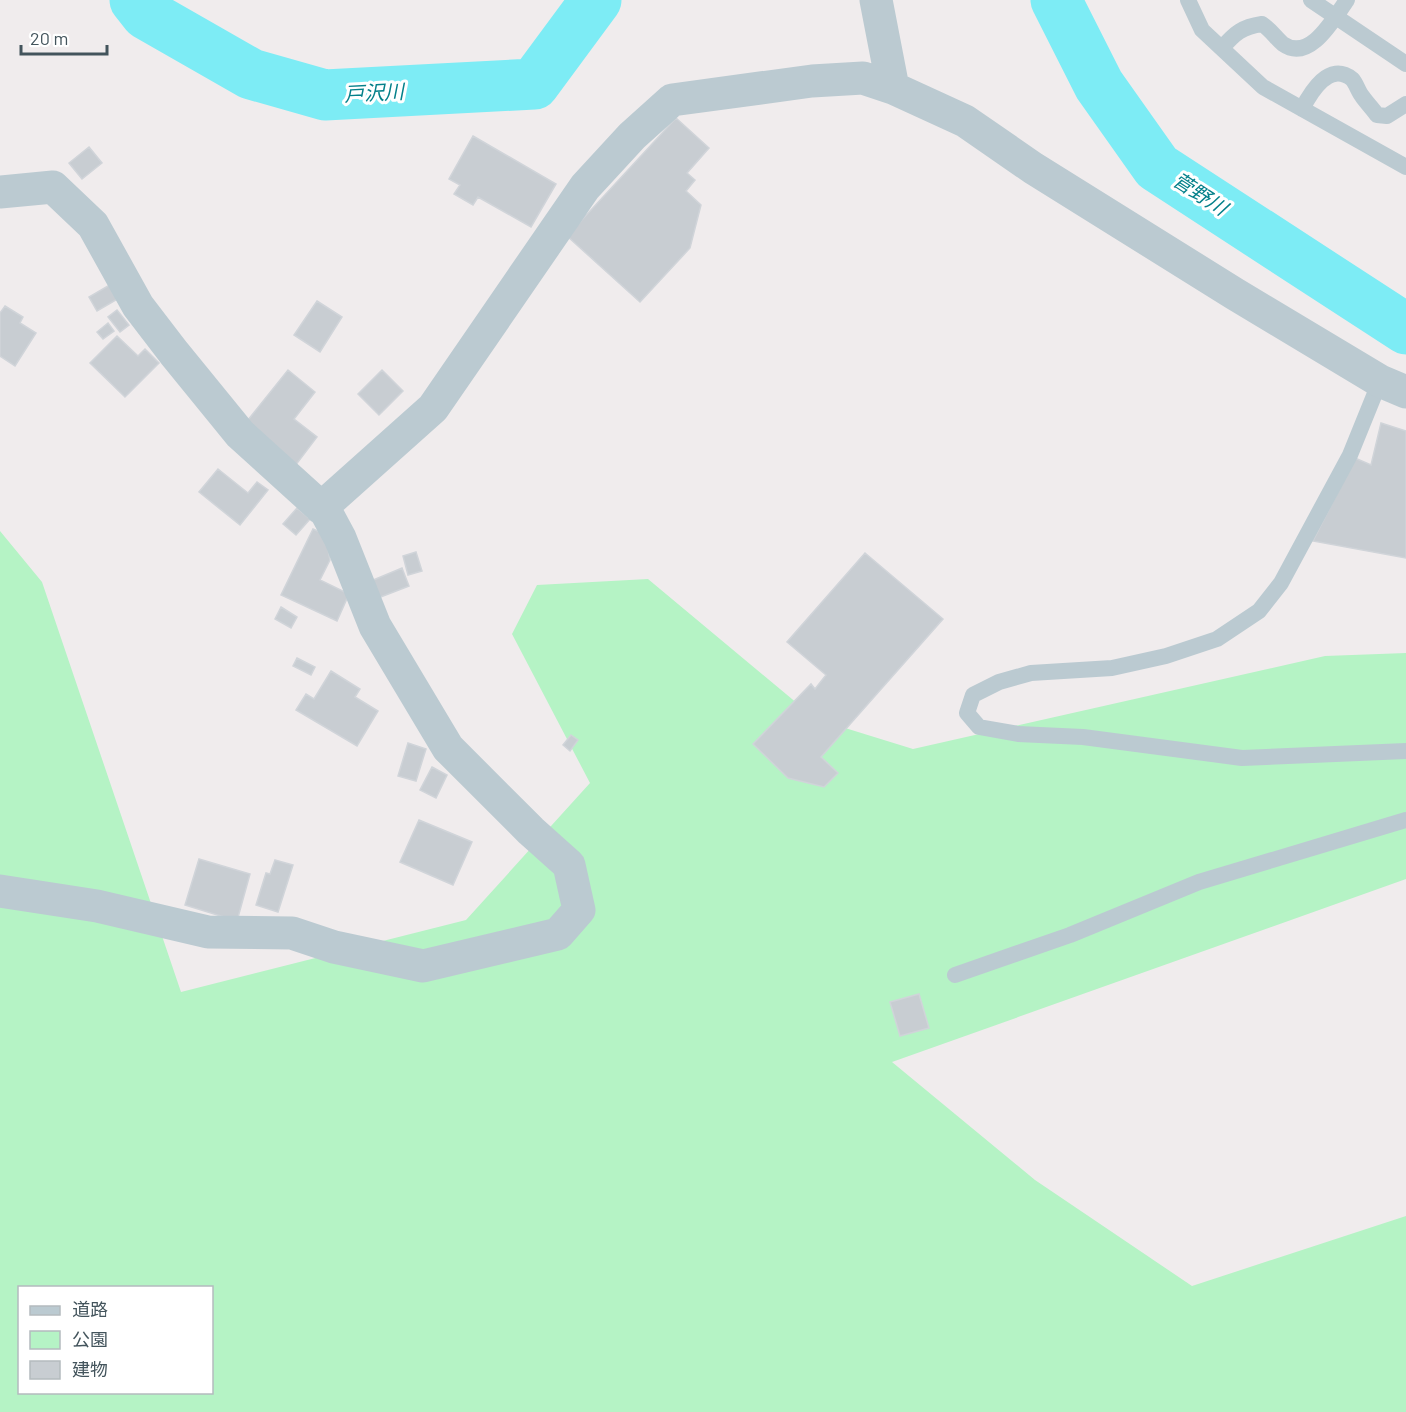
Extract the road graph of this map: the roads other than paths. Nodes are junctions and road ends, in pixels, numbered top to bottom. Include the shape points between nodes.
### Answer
1 (876, 0) edge
2 (1188, 0) edge
3 (1311, 0) edge
4 (1347, 0) edge
5 (1335, 16) junction
6 (1222, 48) junction
7 (1406, 64) edge
8 (893, 88) junction
9 (1406, 104) edge
10 (1302, 109) junction
11 (1406, 167) edge
12 (0, 192) edge
13 (1393, 386) edge
14 (321, 508) junction
15 (1406, 751) edge
16 (1406, 820) edge
17 (0, 891) edge
18 (955, 975) dead end

1 - 8 street
2 - 6 lane via 1202,30
3 - 5 lane
4 - 5 lane
5 - 6 lane via 1313,44 1297,49 1284,44 1262,24 1246,26
5 - 7 lane
6 - 10 lane via 1263,87
8 - 13 street via 964,121 1215,281
8 - 14 street via 863,78 672,100 585,187 433,408
9 - 10 lane via 1387,116 1377,115 1353,80 1341,74 1326,77
10 - 11 lane
12 - 14 street via 53,187 93,225 138,306 174,353 240,434
13 - 15 lane via 1350,455 1281,584 1259,611 1217,639 1166,656 1112,668 1031,673 999,682 973,695 967,713 979,727 1018,734 1083,736 1242,758
14 - 17 street via 340,538 375,626 448,748 569,865 579,910 558,934 423,966 334,947 292,933 208,932 97,906
16 - 18 lane via 1199,882 1070,935

